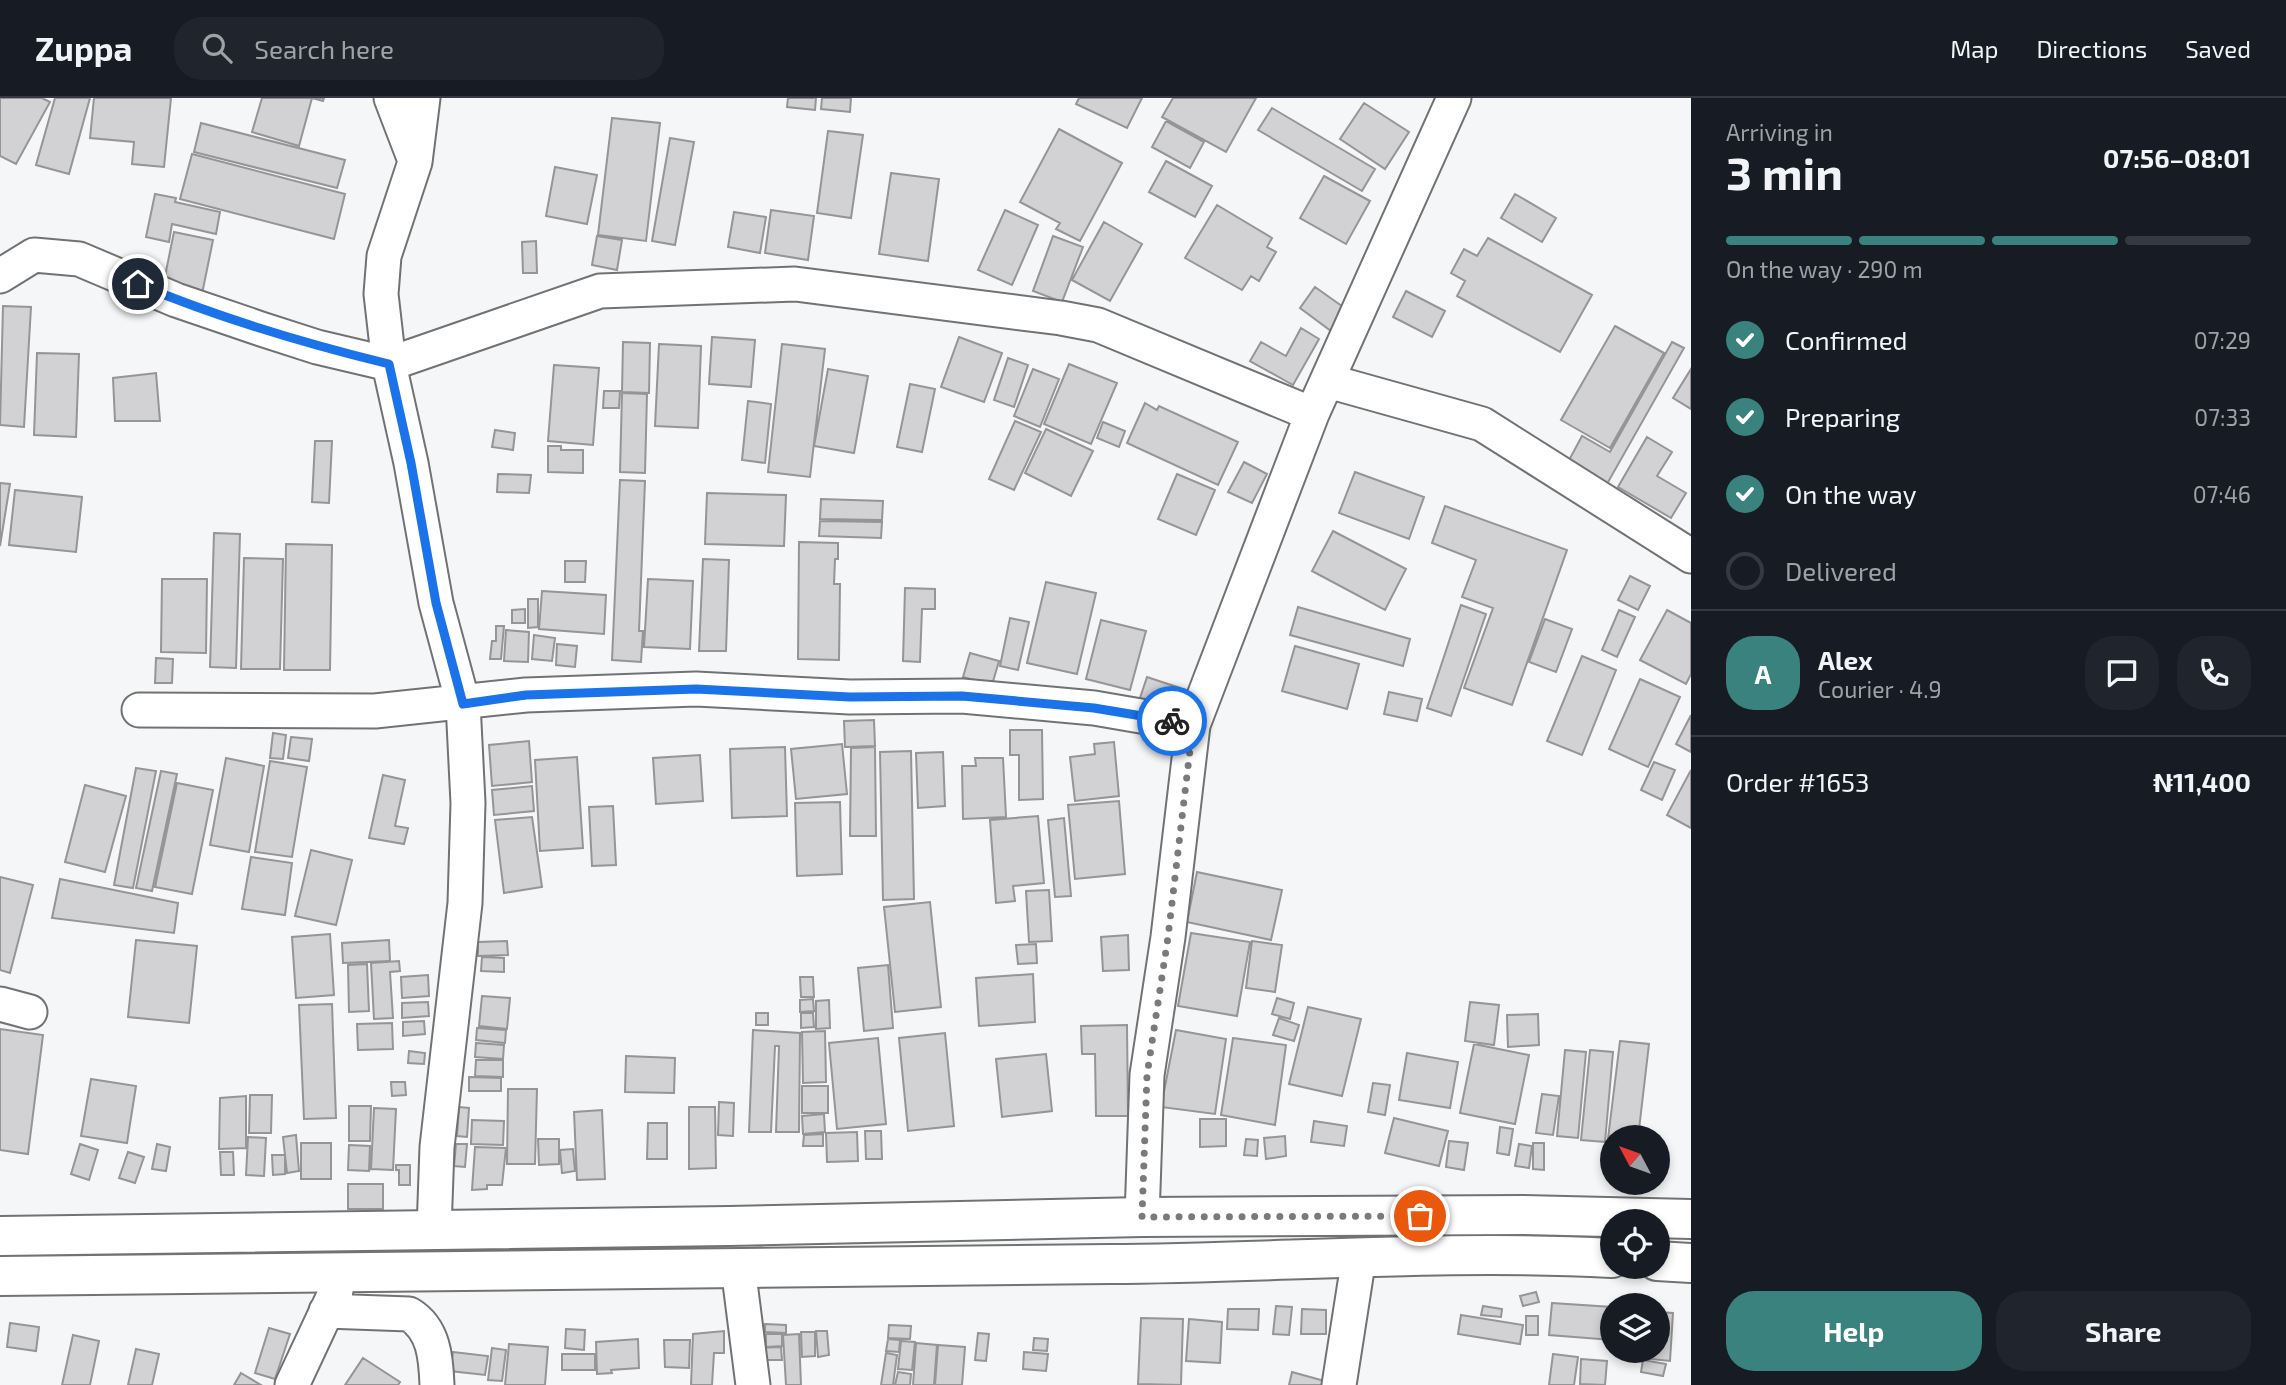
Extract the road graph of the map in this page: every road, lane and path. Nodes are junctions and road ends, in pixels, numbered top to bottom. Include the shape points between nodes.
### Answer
1 (391, 98) edge
2 (423, 98) edge
3 (1449, 100) edge
4 (415, 162) junction
5 (0, 276) edge
6 (389, 364) junction
7 (1328, 381) junction
8 (1312, 414) junction
9 (1691, 556) edge
10 (463, 704) junction
11 (139, 710) dead end
12 (1193, 724) junction
13 (1142, 1217) junction
14 (1691, 1219) edge
15 (434, 1230) junction
16 (0, 1236) edge
17 (1359, 1257) junction
18 (1600, 1257) edge
19 (1670, 1262) edge
20 (1691, 1263) edge
21 (738, 1267) junction
22 (346, 1270) junction
23 (0, 1276) edge
24 (326, 1311) junction
25 (292, 1385) edge
26 (437, 1385) edge
27 (753, 1385) edge
28 (1339, 1385) edge

1 - 4 street
2 - 4 street
3 - 7 street
4 - 6 street via 384,256 381,294
5 - 6 street via 34,256 79,258 176,300 317,347
6 - 8 street via 600,291 795,284 1098,325
6 - 10 street via 436,603
7 - 8 street
7 - 9 street via 1482,424
8 - 12 street
10 - 11 street via 375,711
10 - 12 street via 526,695 696,689 850,697 962,696 1094,708
10 - 15 street via 468,803 465,903 437,1147
12 - 13 street via 1147,1075
13 - 14 street
13 - 15 street
15 - 16 street
17 - 18 street
17 - 21 street via 1219,1263
17 - 28 street
19 - 20 street
21 - 22 street
21 - 27 street
22 - 23 street
22 - 24 street
24 - 25 street
24 - 26 street via 409,1314 420,1321 436,1359

